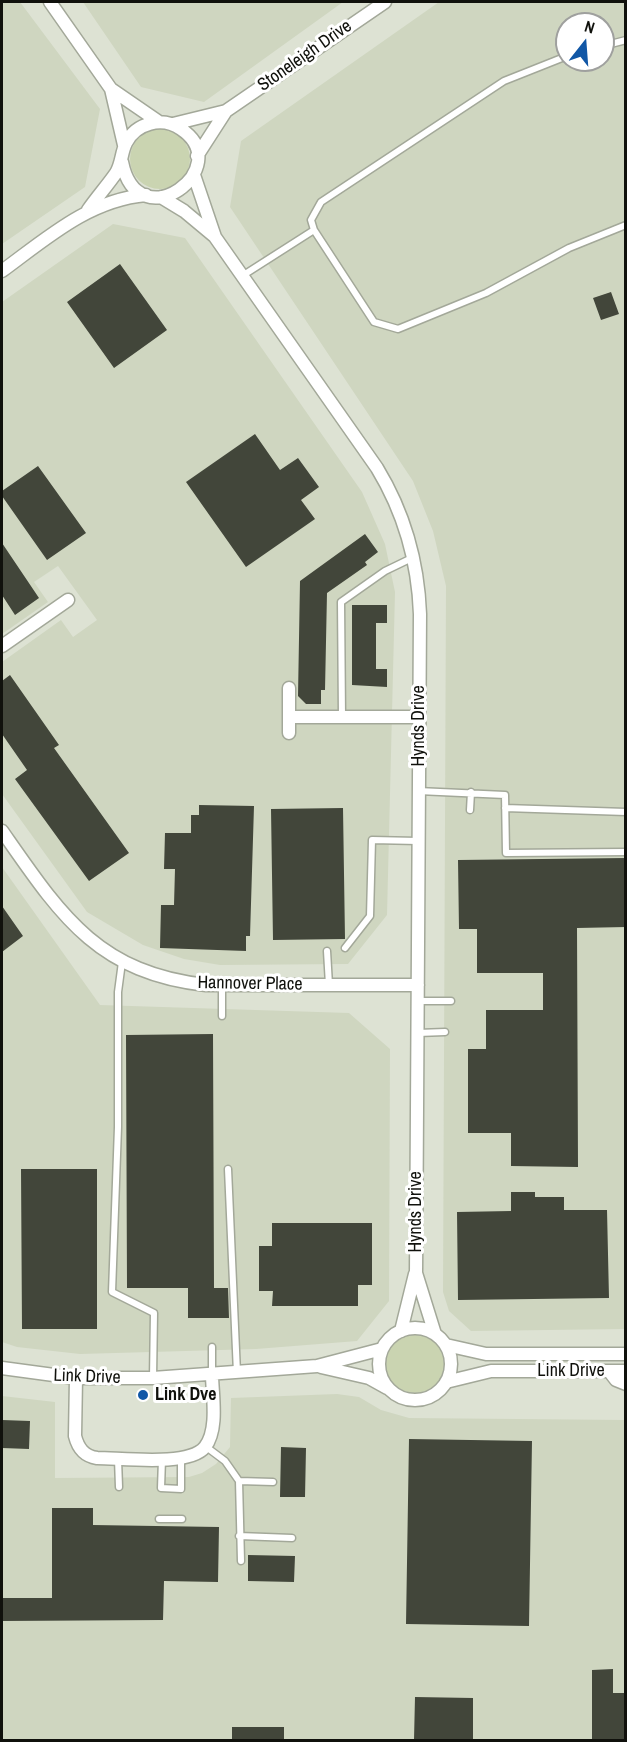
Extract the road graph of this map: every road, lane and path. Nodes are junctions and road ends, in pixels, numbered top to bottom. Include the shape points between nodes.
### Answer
1 (50, 2) edge
2 (385, 2) edge
3 (555, 61) edge
4 (111, 89) junction
5 (226, 111) junction
6 (159, 122) junction
7 (173, 124) junction
8 (124, 145) junction
9 (197, 156) junction
10 (122, 162) junction
11 (194, 175) junction
12 (146, 195) junction
13 (161, 197) junction
14 (88, 210) junction
15 (626, 225) edge
16 (314, 230) junction
17 (215, 237) junction
18 (2, 271) edge
19 (242, 276) junction
20 (414, 557) junction
21 (68, 600) dead end
22 (2, 646) edge
23 (290, 688) dead end
24 (289, 717) junction
25 (342, 717) junction
26 (419, 717) junction
27 (289, 733) dead end
28 (418, 791) junction
29 (471, 792) junction
30 (505, 808) junction
31 (470, 810) dead end
32 (626, 812) edge
33 (2, 831) edge
34 (418, 841) junction
35 (626, 852) edge
36 (345, 948) dead end
37 (327, 951) dead end
38 (122, 962) junction
39 (418, 985) junction
40 (222, 986) junction
41 (329, 986) junction
42 (417, 1001) junction
43 (451, 1001) dead end
44 (222, 1016) dead end
45 (445, 1032) dead end
46 (417, 1033) junction
47 (228, 1169) dead end
48 (416, 1273) junction
49 (401, 1331) junction
50 (435, 1334) junction
51 (446, 1345) junction
52 (212, 1347) dead end
53 (382, 1349) junction
54 (626, 1354) edge
55 (317, 1366) junction
56 (2, 1368) edge
57 (609, 1371) junction
58 (626, 1371) edge
59 (212, 1374) junction
60 (237, 1374) junction
61 (76, 1378) junction
62 (153, 1378) junction
63 (446, 1383) junction
64 (626, 1384) edge
65 (390, 1390) junction
66 (205, 1446) junction
67 (118, 1458) junction
68 (162, 1459) junction
69 (181, 1459) junction
70 (239, 1481) junction
71 (273, 1482) dead end
72 (119, 1487) dead end
73 (182, 1518) dead end
74 (159, 1519) dead end
75 (239, 1536) junction
76 (292, 1538) dead end
77 (241, 1561) dead end

1 - 4 street
2 - 5 street, Stoneleigh Drive
3 - 16 lane via 504,81 321,202 311,220
4 - 6 street
4 - 8 street
5 - 7 street, Stoneleigh Drive
5 - 9 street, Stoneleigh Drive
6 - 7 street
6 - 8 street via 135,131
7 - 9 street via 190,137
8 - 10 street
9 - 11 street
10 - 12 street via 129,182
10 - 14 street
11 - 13 street via 180,191
11 - 17 street, Hynds Drive
12 - 13 street
12 - 14 street via 122,198
13 - 17 street, Hynds Drive
14 - 18 street
15 - 16 lane via 569,248 486,293 398,329 374,322
16 - 19 lane
17 - 19 street, Hynds Drive
19 - 20 street, Hynds Drive via 382,477 398,506
20 - 25 lane via 385,571 341,602
20 - 26 street, Hynds Drive via 420,614
21 - 22 street
23 - 24 street
24 - 25 street
24 - 27 street
25 - 26 street
26 - 28 street, Hynds Drive
28 - 29 lane
28 - 34 street, Hynds Drive
29 - 30 lane via 505,795
29 - 31 lane
30 - 32 lane
30 - 35 lane via 506,853
33 - 38 street, Hannover Place via 63,915
34 - 36 lane via 372,840 370,916
34 - 39 street, Hynds Drive
37 - 41 lane
38 - 40 street, Hannover Place via 174,980
38 - 62 lane via 118,992 112,1292 154,1313
39 - 41 street, Hannover Place
39 - 42 street, Hynds Drive
40 - 41 street, Hannover Place
40 - 44 lane
42 - 43 lane
42 - 46 street, Hynds Drive
45 - 46 lane
46 - 48 street, Hynds Drive
47 - 60 lane
48 - 49 street, Hynds Drive
48 - 50 street, Hynds Drive
49 - 50 street via 418,1328
49 - 53 street
50 - 51 street
51 - 54 street, Link Drive via 486,1354
51 - 63 street via 451,1367
52 - 59 lane
53 - 55 street, Link Drive
53 - 65 street via 380,1373
55 - 60 street, Link Drive
55 - 65 street, Link Drive via 369,1378
56 - 61 street, Link Drive
57 - 58 street, Link Drive
57 - 63 street, Link Drive via 491,1371
57 - 64 street
59 - 60 street, Link Drive
59 - 62 street, Link Drive
59 - 66 street via 213,1416
61 - 62 street, Link Drive
61 - 67 street via 77,1444 91,1457
63 - 65 street via 420,1400 407,1399
66 - 69 street
66 - 70 lane via 225,1461
67 - 68 street
67 - 72 lane
68 - 69 street
68 - 69 lane via 161,1488 182,1489
70 - 71 lane
70 - 75 lane
73 - 74 lane
75 - 76 lane
75 - 77 lane

